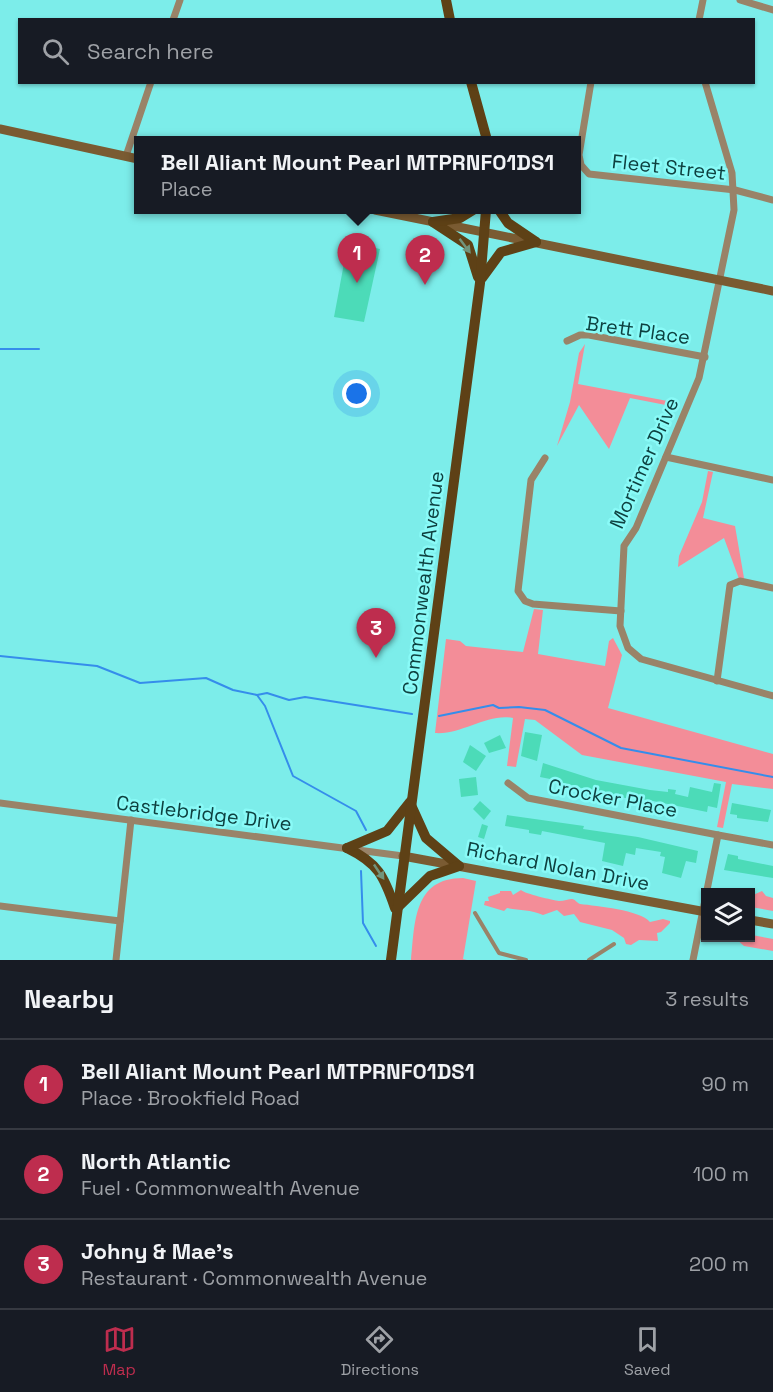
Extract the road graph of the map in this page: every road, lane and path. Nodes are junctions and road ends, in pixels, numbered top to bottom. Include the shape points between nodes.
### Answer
1 (180, 0) edge
2 (446, 0) edge
3 (703, 0) edge
4 (740, 0) edge
5 (773, 10) edge
6 (174, 18) edge
7 (450, 18) edge
8 (699, 18) edge
9 (150, 84) edge
10 (472, 84) edge
11 (591, 84) edge
12 (706, 84) edge
13 (0, 129) edge
14 (487, 136) edge
15 (581, 142) edge
16 (126, 156) junction
17 (134, 158) edge
18 (581, 165) edge
19 (735, 190) junction
20 (773, 200) edge
21 (394, 214) edge
22 (466, 214) edge
23 (486, 214) edge
24 (501, 214) edge
25 (433, 222) junction
26 (484, 231) junction
27 (536, 242) junction
28 (721, 282) junction
29 (480, 283) junction
30 (773, 291) edge
31 (567, 341) dead end
32 (705, 357) junction
33 (666, 457) junction
34 (545, 458) dead end
35 (773, 480) edge
36 (773, 588) edge
37 (621, 611) junction
38 (717, 681) junction
39 (773, 696) edge
40 (508, 783) dead end
41 (410, 802) junction
42 (0, 803) edge
43 (131, 820) junction
44 (718, 835) junction
45 (773, 845) edge
46 (347, 848) junction
47 (403, 856) junction
48 (459, 866) junction
49 (708, 888) edge
50 (0, 906) edge
51 (396, 910) junction
52 (701, 912) edge
53 (475, 913) dead end
54 (120, 921) junction
55 (755, 921) edge
56 (701, 922) edge
57 (773, 924) edge
58 (614, 944) dead end
59 (116, 960) edge
60 (391, 960) edge
61 (526, 960) edge
62 (589, 960) edge
63 (693, 960) edge

1 - 6 street
2 - 7 main road
3 - 8 street
4 - 5 street
9 - 16 street
10 - 14 main road
11 - 15 street, Fleet Street
12 - 19 street, Mortimer Drive
13 - 16 main road
16 - 17 main road
18 - 19 street, Fleet Street via 589,174
19 - 20 street
19 - 28 street, Mortimer Drive
21 - 25 main road
22 - 25 main road
23 - 26 main road, Commonwealth Avenue
24 - 27 main road via 507,223
25 - 26 main road
25 -> 29 main road via 468,245
26 - 27 main road
26 - 29 main road, Commonwealth Avenue
27 - 28 main road
27 - 29 main road via 501,252
28 - 30 main road
28 - 32 street, Mortimer Drive
29 - 41 main road, Commonwealth Avenue via 424,723
31 - 32 street, Brett Place via 589,334
32 - 33 street, Mortimer Drive
33 - 35 street
33 - 37 street, Mortimer Drive via 636,528 624,546
34 - 37 street via 531,480 518,591 532,604
36 - 38 street via 740,580 730,585
37 - 38 street, Mortimer Drive via 622,637 636,656
38 - 39 street, Mortimer Drive
40 - 44 street, Crocker Place via 528,798
41 - 46 main road via 387,831
41 - 47 main road, Commonwealth Avenue
41 - 48 main road via 426,838
42 - 43 street, Castlebridge Drive
43 - 46 street, Castlebridge Drive
43 - 54 street
44 - 45 street, Crocker Place
44 - 49 street
46 - 47 street, Castlebridge Drive
46 -> 51 main road via 365,856 377,868
47 - 48 main road, Richard Nolan Drive
47 - 51 main road, Commonwealth Avenue
48 - 51 main road via 424,880
48 - 52 main road, Richard Nolan Drive
50 - 54 street
51 - 60 main road, Commonwealth Avenue
53 - 61 lane via 499,953
54 - 59 street
55 - 57 main road
56 - 63 street
58 - 62 lane

